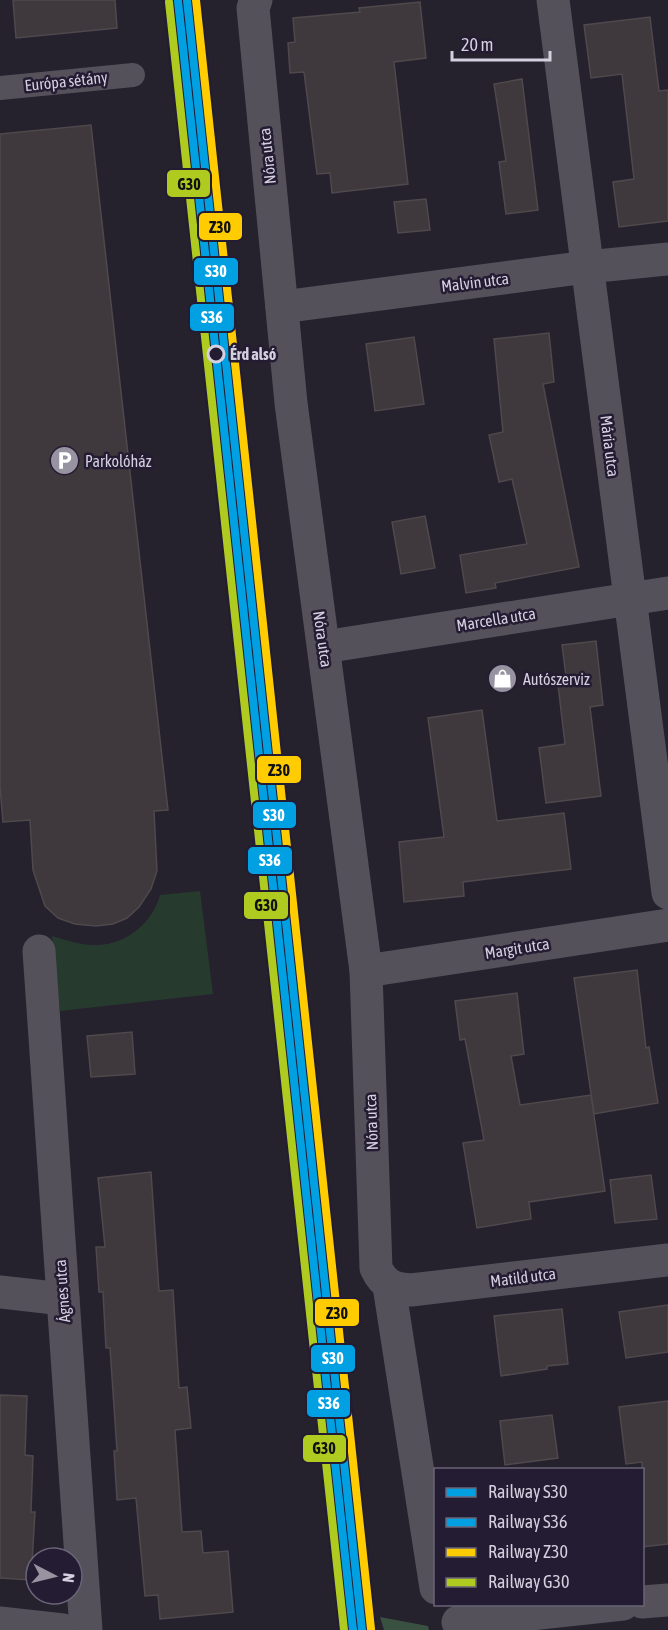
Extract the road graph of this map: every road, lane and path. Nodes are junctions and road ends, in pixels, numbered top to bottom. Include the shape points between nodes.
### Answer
1 (256, 0) edge
2 (553, 0) edge
3 (133, 75) dead end
4 (0, 88) edge
5 (668, 259) edge
6 (587, 267) junction
7 (282, 307) junction
8 (668, 593) edge
9 (630, 598) junction
10 (324, 647) junction
11 (668, 893) edge
12 (668, 925) edge
13 (39, 951) dead end
14 (366, 971) junction
15 (668, 1260) edge
16 (385, 1282) junction
17 (0, 1292) edge
18 (63, 1299) junction
19 (434, 1582) edge
20 (668, 1600) edge
21 (644, 1602) edge
22 (611, 1606) edge
23 (450, 1619) edge
24 (0, 1623) edge
25 (63, 1630) edge
26 (86, 1630) edge

1 - 7 street, Nóra utca via 253,8
2 - 6 street, Mária utca
3 - 4 street, Európa sétány
5 - 6 street, Malvin utca
6 - 7 street, Malvin utca
6 - 9 street, Mária utca
7 - 10 street, Nóra utca
8 - 9 street, Marcella utca
9 - 10 street, Marcella utca
9 - 11 street, Mária utca
10 - 14 street, Nóra utca
12 - 14 street, Margit utca
13 - 18 street, Ágnes utca
14 - 16 street, Nóra utca via 376,1268
15 - 16 street, Matild utca via 411,1290
16 - 19 street, Nóra utca
17 - 18 street
18 - 26 street, Ágnes utca
20 - 21 street
22 - 23 street
24 - 25 street

